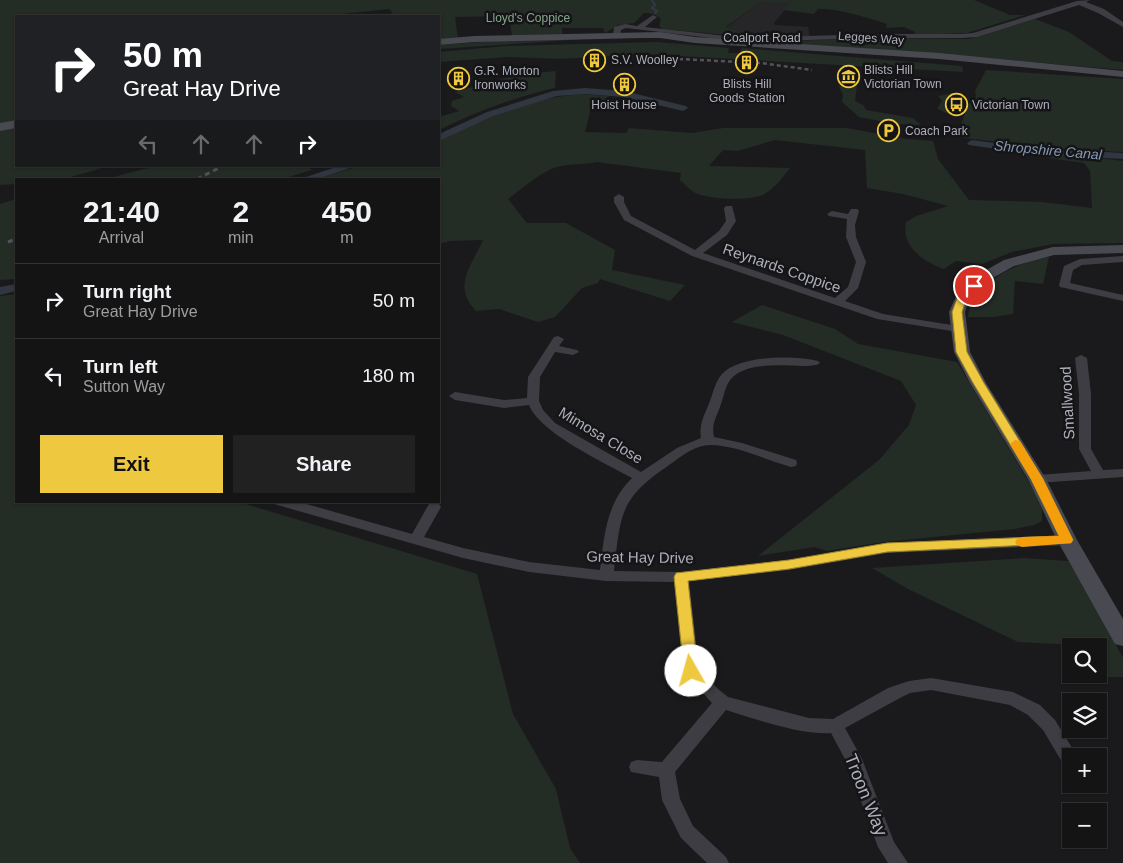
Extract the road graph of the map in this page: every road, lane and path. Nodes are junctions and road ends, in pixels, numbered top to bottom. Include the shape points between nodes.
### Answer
1 (1083, 1) edge
2 (653, 17) dead end
3 (1123, 24) edge
4 (640, 27) junction
5 (617, 35) junction
6 (440, 42) edge
7 (1123, 74) edge
8 (15, 124) edge
9 (0, 127) edge
10 (607, 203) dead end
11 (729, 208) dead end
12 (832, 214) dead end
13 (1123, 249) edge
14 (696, 254) junction
15 (1123, 259) edge
16 (1123, 298) edge
17 (837, 302) junction
18 (958, 329) junction
19 (573, 352) dead end
20 (1081, 358) dead end
21 (814, 363) dead end
22 (455, 396) dead end
23 (533, 401) junction
24 (708, 441) junction
25 (790, 463) dead end
26 (1123, 473) edge
27 (1099, 474) junction
28 (642, 478) junction
29 (1037, 479) junction
30 (286, 503) edge
31 (434, 507) dead end
32 (415, 540) junction
33 (1067, 540) junction
34 (606, 576) junction
35 (681, 577) junction
36 (1123, 638) edge
37 (723, 702) junction
38 (835, 726) junction
39 (1063, 748) edge
40 (637, 767) dead end
41 (666, 770) junction
42 (720, 863) edge
43 (899, 863) edge

1 - 3 street
1 - 4 street, Coalport Road via 962,36 745,40
2 - 4 street
4 - 5 street, Coalport Road via 625,26 617,29
5 - 6 street, Coalport Road
5 - 7 street, Legges Way via 660,35 939,56
8 - 9 street
10 - 14 street, Reynards Coppice via 619,200 622,211 632,221
11 - 14 street via 731,221 723,233
12 - 17 street via 853,214 849,225 861,262 852,288
13 - 18 street via 1053,251 1009,263 962,295 957,312
14 - 17 street, Reynards Coppice
15 - 16 street via 1080,262 1068,268 1064,285
17 - 18 street, Reynards Coppice via 881,317
18 - 29 street via 966,360
19 - 23 street via 555,343 534,377
20 - 27 street, Smallwood via 1085,449
21 - 24 street via 797,355 751,365 729,374 707,421
22 - 23 street via 504,404
23 - 28 street, Mimosa Close via 537,411 551,426
24 - 25 street via 779,453
24 - 28 street via 690,446
26 - 27 street
27 - 29 street
28 - 34 street via 620,503 614,519
29 - 33 street
30 - 32 street, Great Hay Drive
31 - 32 street
32 - 34 street, Great Hay Drive via 529,567
33 - 35 street, Great Hay Drive via 887,548 789,565
33 - 36 street
34 - 35 street, Great Hay Drive
35 - 37 street via 691,671
37 - 38 street via 750,712 809,725
37 - 41 street
38 - 39 street via 894,693 931,684 1013,699 1034,710 1049,725
38 - 43 street, Troon Way via 854,759 887,847
40 - 41 street
41 - 42 street via 671,800 687,832

